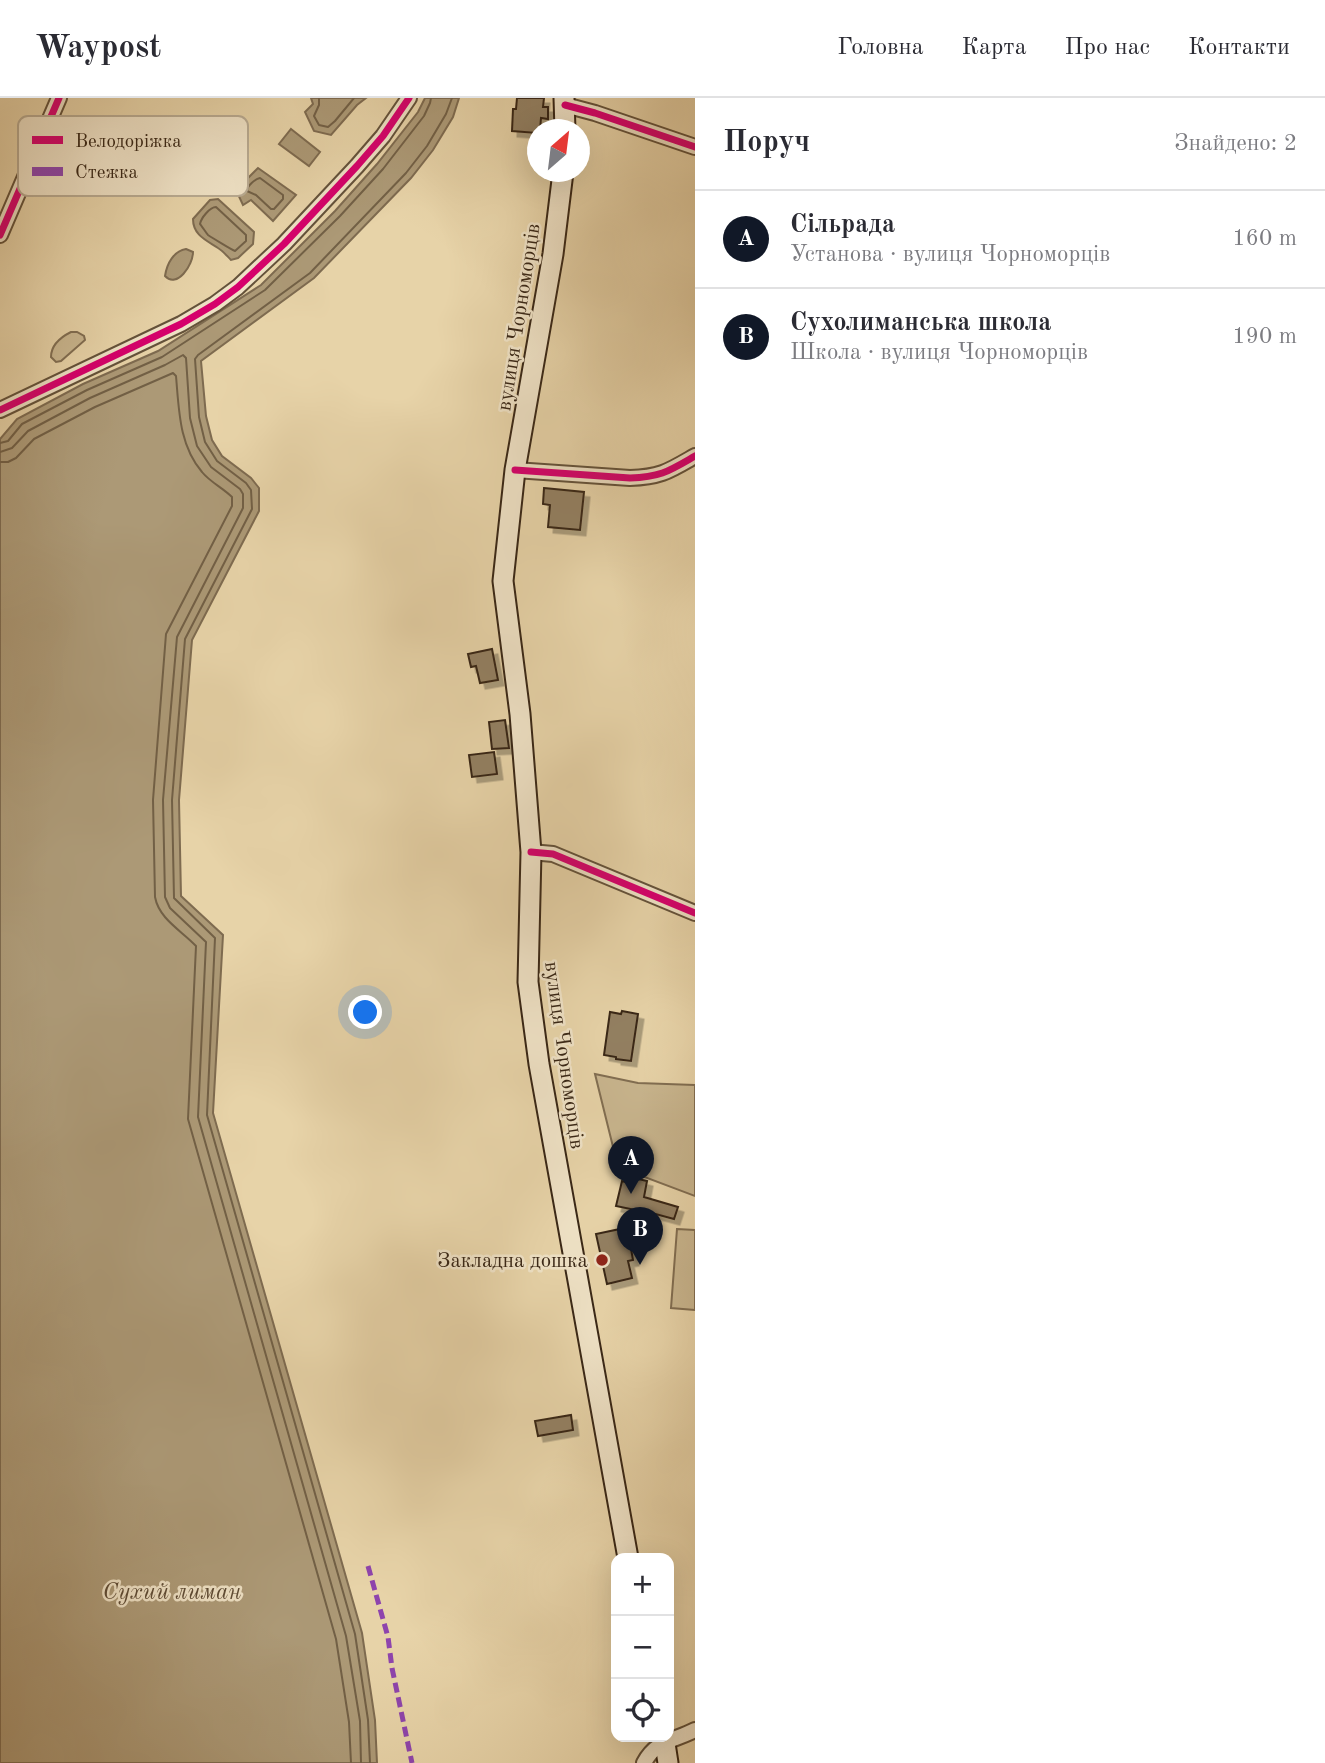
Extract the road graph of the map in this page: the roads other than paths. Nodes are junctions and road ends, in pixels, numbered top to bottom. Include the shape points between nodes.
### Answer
1 (59, 98) edge
2 (409, 98) edge
3 (565, 102) edge
4 (51, 116) edge
5 (695, 147) edge
6 (562, 182) edge
7 (18, 193) edge
8 (0, 235) edge
9 (0, 410) edge
10 (695, 456) edge
11 (515, 470) junction
12 (530, 852) junction
13 (695, 913) edge
14 (627, 1553) edge
15 (695, 1730) edge
16 (674, 1738) edge
17 (661, 1742) edge
18 (664, 1742) edge
19 (644, 1763) edge
20 (668, 1763) edge

1 - 4 street
2 - 9 street via 383,136 284,244 215,304
3 - 5 street
6 - 11 main road, вулиця Чорноморців
7 - 8 street
10 - 11 street via 646,477
11 - 12 main road, вулиця Чорноморців via 503,581 520,714
12 - 13 street via 553,854
12 - 14 main road, вулиця Чорноморців via 528,982 539,1065
15 - 16 street
17 - 19 street
18 - 20 main road

